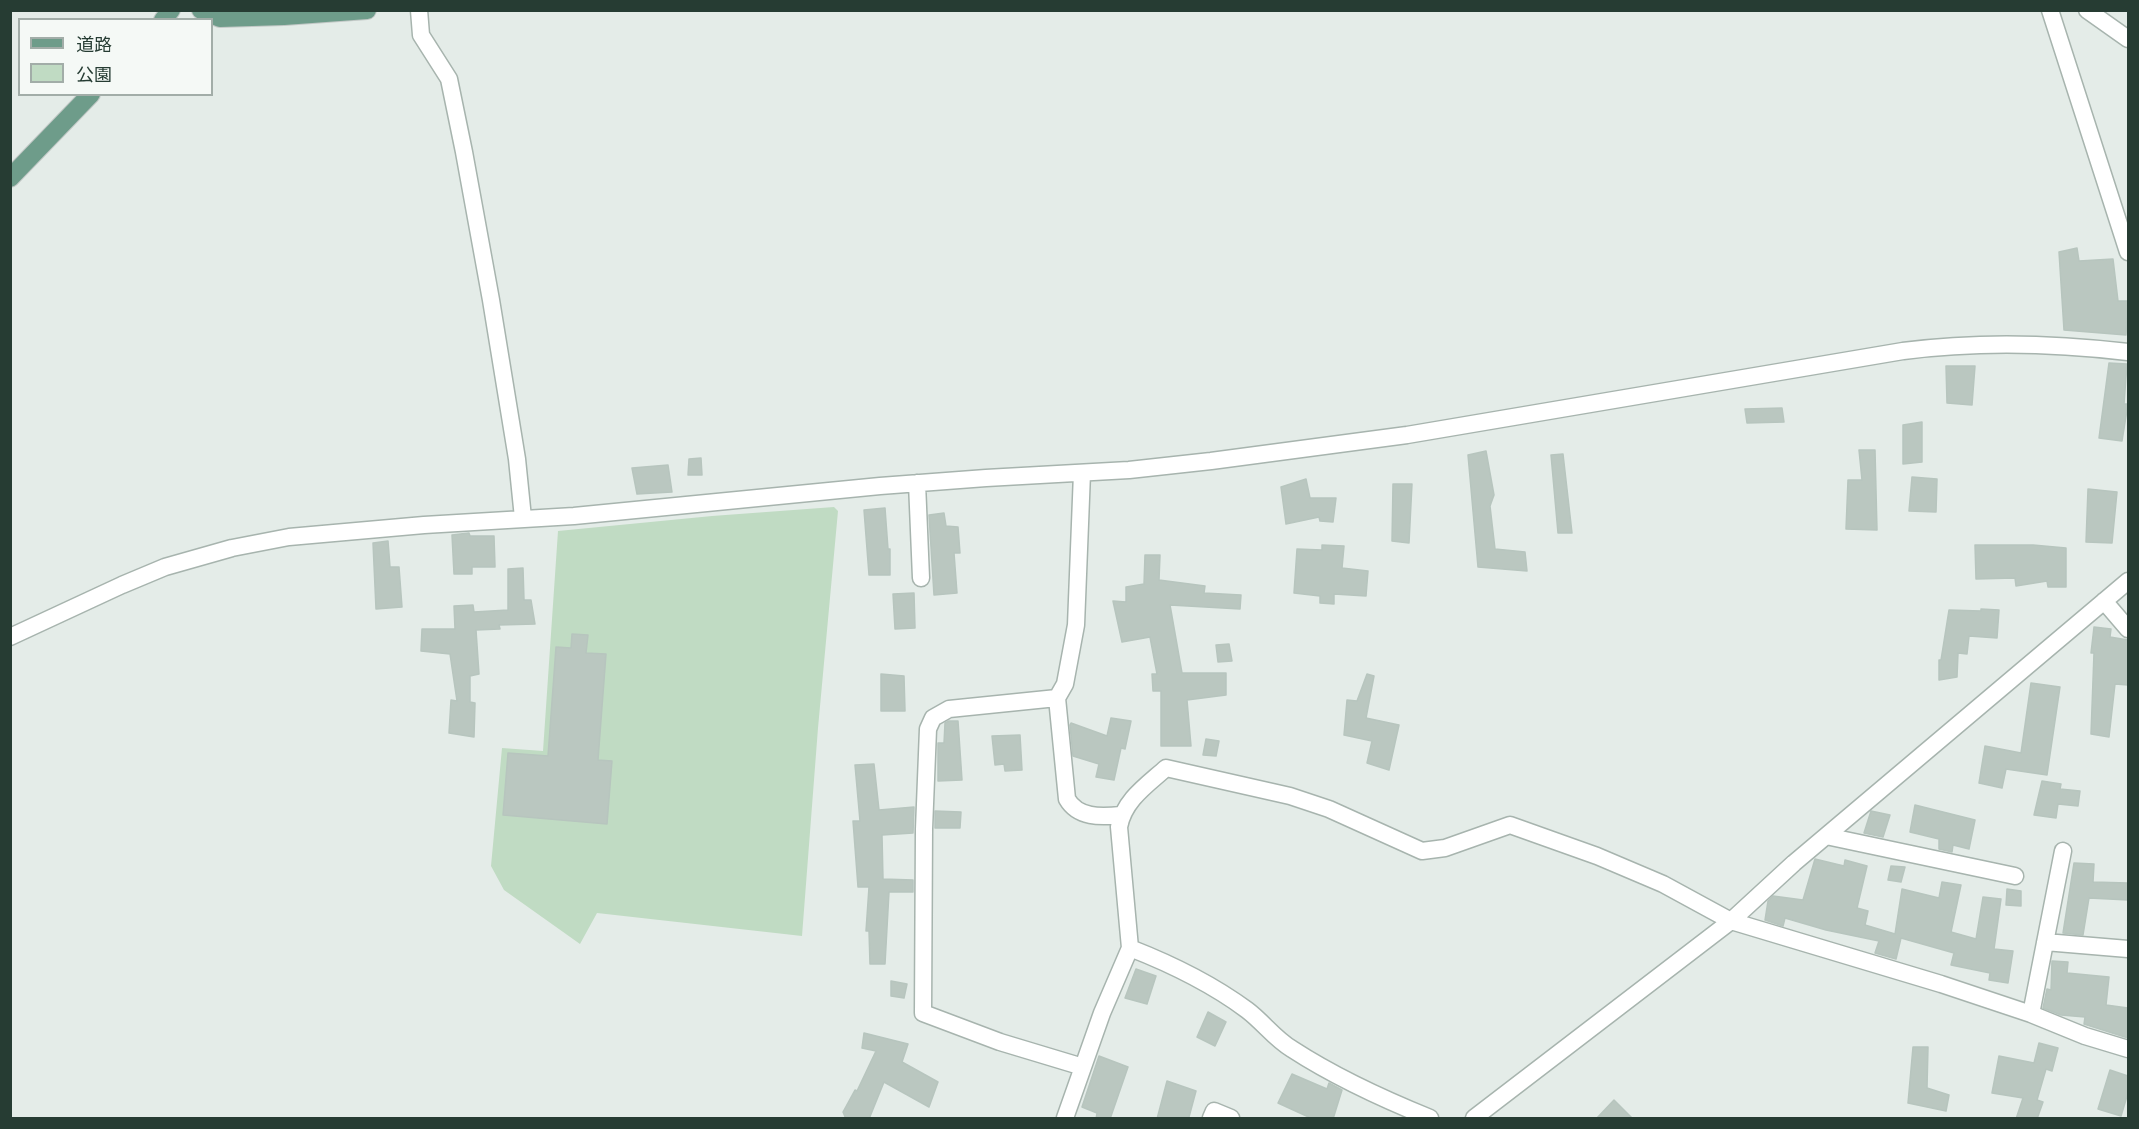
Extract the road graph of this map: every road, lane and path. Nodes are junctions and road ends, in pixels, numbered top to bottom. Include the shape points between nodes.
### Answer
1 (201, 10) edge
2 (367, 10) edge
3 (419, 10) edge
4 (2050, 10) edge
5 (2087, 10) edge
6 (2128, 39) edge
7 (89, 96) edge
8 (10, 178) edge
9 (2128, 252) edge
10 (2128, 352) edge
11 (1082, 472) junction
12 (917, 483) junction
13 (523, 518) junction
14 (921, 578) dead end
15 (2128, 581) edge
16 (2104, 601) junction
17 (2128, 629) edge
18 (10, 637) edge
19 (1057, 698) junction
20 (1121, 815) junction
21 (1826, 836) junction
22 (2063, 851) dead end
23 (2015, 876) dead end
24 (1731, 921) junction
25 (2045, 942) junction
26 (1130, 948) junction
27 (2128, 949) edge
28 (2031, 1014) junction
29 (2128, 1049) edge
30 (1083, 1067) junction
31 (1065, 1119) edge
32 (1211, 1119) edge
33 (1231, 1119) edge
34 (1430, 1119) edge
35 (1474, 1119) edge

1 - 2 main road via 220,18
3 - 13 street via 421,35 449,79 464,152 517,459
4 - 9 street
5 - 6 street
7 - 8 main road
10 - 11 street via 2034,344 1948,345 1407,435 1211,461
11 - 12 street
11 - 19 street via 1076,625 1065,684
12 - 13 street
12 - 14 street
13 - 18 street via 318,533 232,548 144,575
15 - 16 street
16 - 17 street
16 - 21 street
19 - 20 street via 1067,799 1082,813
19 - 30 street via 949,709 933,718 928,729 923,1014
20 - 24 street via 1133,796 1166,768 1290,796 1422,850 1445,848 1510,825 1641,875
20 - 26 street
21 - 23 street
21 - 24 street
22 - 25 street
24 - 28 street
24 - 35 street
25 - 27 street
25 - 28 street
26 - 30 street
26 - 34 street via 1166,962 1248,1010 1289,1048 1338,1076
28 - 29 street
30 - 31 street
32 - 33 street via 1214,1111

